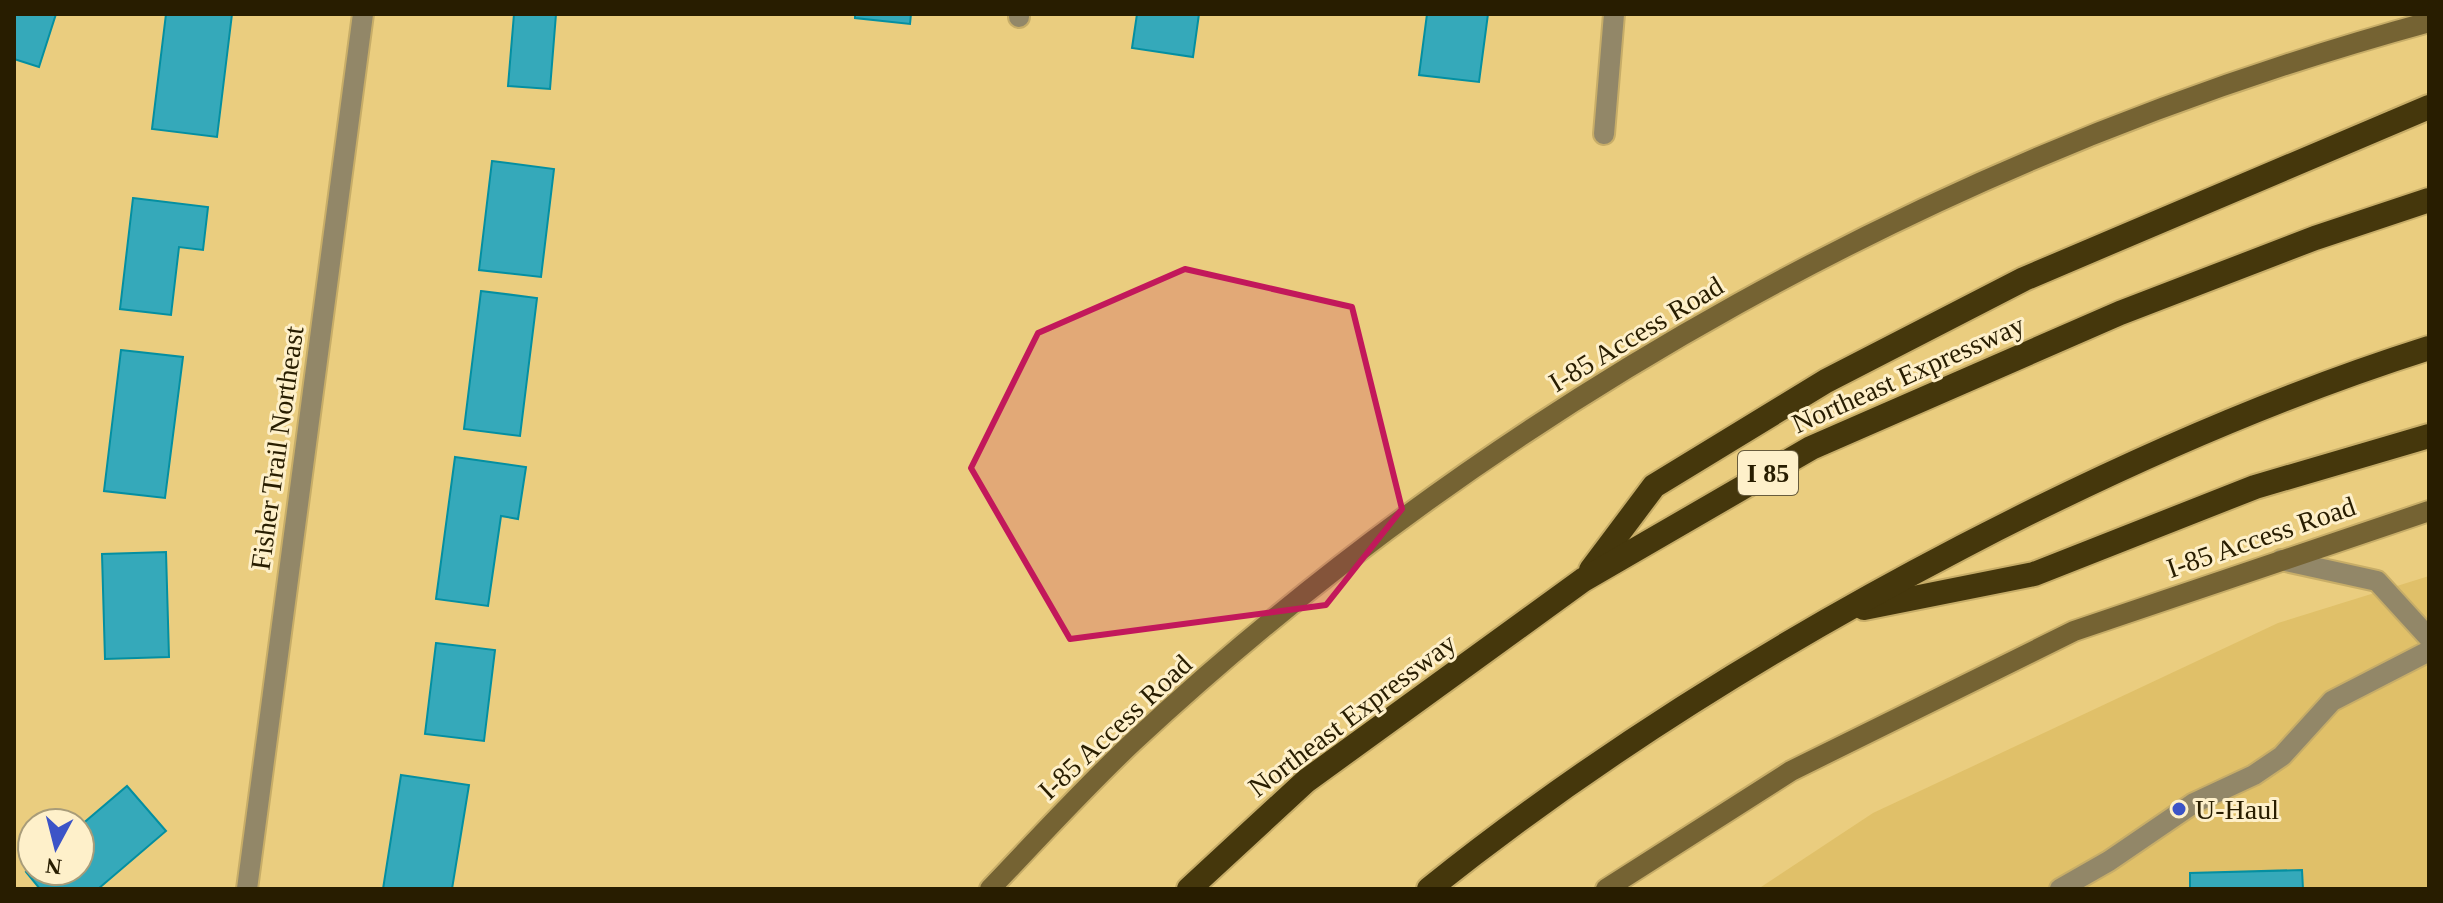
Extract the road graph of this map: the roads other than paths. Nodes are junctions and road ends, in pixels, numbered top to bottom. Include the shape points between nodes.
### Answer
1 (363, 14) edge
2 (1614, 14) edge
3 (2429, 22) edge
4 (2429, 107) edge
5 (1604, 134) dead end
6 (2429, 200) edge
7 (2429, 348) edge
8 (2429, 436) edge
9 (2429, 511) edge
10 (2281, 560) junction
11 (1583, 580) junction
12 (1834, 614) junction
13 (2429, 638) edge
14 (2429, 651) edge
15 (247, 889) edge
16 (990, 889) edge
17 (1189, 889) edge
18 (1429, 889) edge
19 (1606, 889) edge
20 (2060, 889) edge

1 - 15 street, Fisher Trail Northeast
2 - 5 street
3 - 16 main road, I-85 Access Road via 2310,55 2127,122 1962,192 1807,266 1639,360 1370,542 1275,619 1132,743
4 - 11 highway via 2024,279 1826,381 1654,486
6 - 11 highway, Northeast Expressway / I 85 via 2120,313 1811,448
7 - 12 highway via 2203,433 2075,488
8 - 12 highway via 2255,487 2034,574
9 - 10 main road, I-85 Access Road
10 - 13 street via 2377,581
10 - 19 main road, I-85 Access Road via 2053,642 1791,771
11 - 17 highway, Northeast Expressway / I 85 via 1306,781
12 - 18 highway via 1656,723 1489,840
14 - 20 street via 2332,701 2273,762 2194,803

